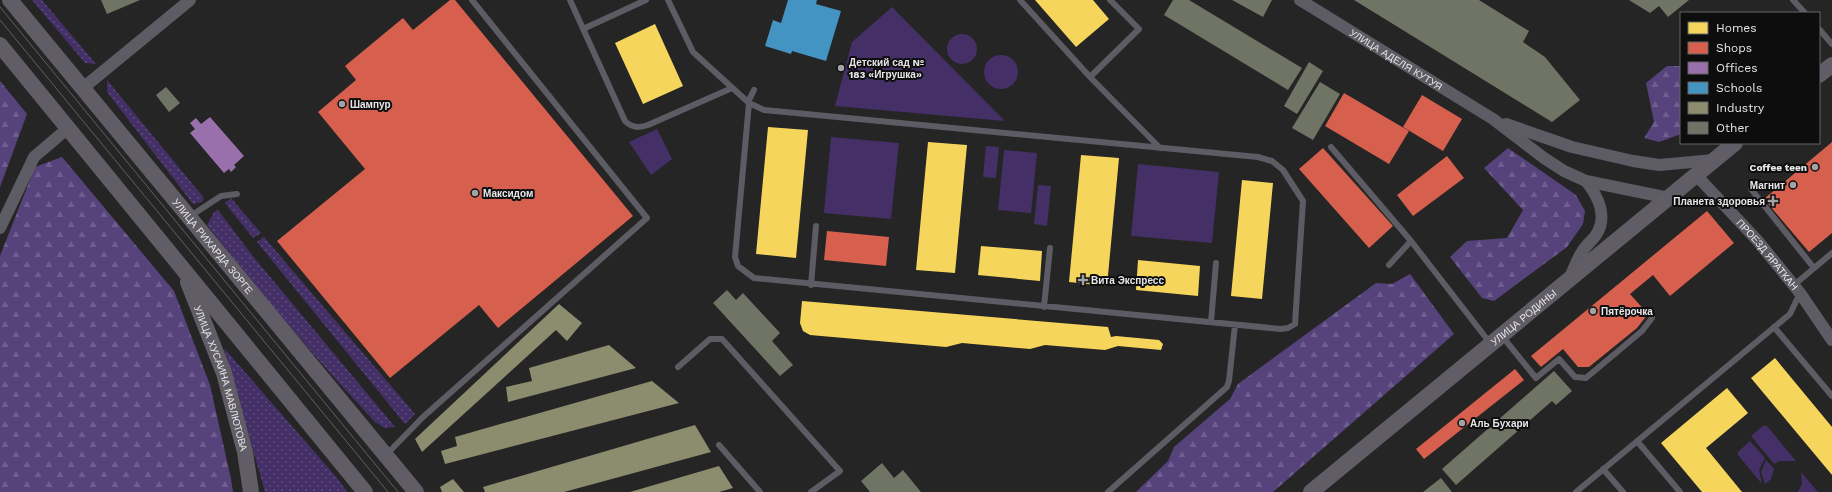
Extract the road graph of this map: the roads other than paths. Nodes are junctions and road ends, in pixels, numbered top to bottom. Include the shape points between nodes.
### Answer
1 (10, 0) edge
2 (190, 0) edge
3 (472, 0) edge
4 (570, 0) edge
5 (646, 0) edge
6 (668, 0) edge
7 (1020, 0) edge
8 (1110, 0) edge
9 (1300, 0) edge
10 (1793, 0) edge
11 (1804, 12) edge
12 (583, 29) junction
13 (1820, 30) edge
14 (1832, 44) edge
15 (0, 45) edge
16 (1832, 65) edge
17 (1820, 74) edge
18 (1090, 77) junction
19 (83, 88) junction
20 (732, 88) junction
21 (754, 90) dead end
22 (748, 103) junction
23 (1493, 119) junction
24 (67, 129) junction
25 (1734, 144) edge
26 (1331, 147) dead end
27 (1160, 148) junction
28 (1714, 160) junction
29 (1696, 175) junction
30 (1586, 181) junction
31 (1751, 189) dead end
32 (237, 194) dead end
33 (1669, 198) junction
34 (189, 217) junction
35 (816, 226) dead end
36 (0, 228) edge
37 (1411, 241) junction
38 (1050, 248) dead end
39 (1832, 253) edge
40 (1216, 263) dead end
41 (1389, 265) dead end
42 (182, 268) junction
43 (1814, 268) junction
44 (1569, 278) junction
45 (811, 285) junction
46 (1797, 289) junction
47 (1044, 307) junction
48 (1652, 318) dead end
49 (1211, 322) junction
50 (1234, 324) junction
51 (1774, 327) junction
52 (1496, 339) junction
53 (1832, 339) edge
54 (678, 367) dead end
55 (1832, 396) edge
56 (1637, 441) junction
57 (719, 445) dead end
58 (386, 455) junction
59 (1603, 469) junction
60 (414, 491) edge
61 (251, 492) edge
62 (365, 492) edge
63 (760, 492) edge
64 (811, 492) edge
65 (1108, 492) edge
66 (1310, 492) edge
67 (1576, 492) edge
68 (1623, 492) edge
69 (1680, 492) edge

1 - 19 main road, УЛИЦА РИХАРДА ЗОРГЕ
2 - 19 street
3 - 58 lane via 647,218 424,417
4 - 12 lane
5 - 12 lane
6 - 20 lane via 691,50
7 - 18 lane
8 - 18 lane via 1139,29
9 - 23 street, УЛИЦА АДЕЛЯ КУТУЯ
10 - 11 lane
12 - 20 lane via 625,121 631,126 648,125
13 - 14 lane
15 - 24 main road
16 - 17 main road
18 - 27 lane
19 - 34 main road, УЛИЦА РИХАРДА ЗОРГЕ
20 - 22 lane
21 - 22 lane
22 - 27 lane via 770,111
22 - 45 lane via 735,260 748,276 757,279
23 - 28 street via 1572,147 1633,161 1659,165
23 - 30 street via 1544,158
24 - 36 street via 34,157
24 - 42 main road
25 - 28 main road, УЛИЦА РОДИНЫ
26 - 37 lane
27 - 50 lane via 1266,159 1283,170 1303,200 1294,324 1281,329
28 - 29 main road, УЛИЦА РОДИНЫ
29 - 33 main road, УЛИЦА РОДИНЫ
29 - 46 street, ПРОЕЗД ЯРАТКАН via 1757,240
30 - 33 street
30 - 44 street via 1600,203 1601,222 1596,234 1582,251
31 - 43 lane
32 - 34 lane via 221,196
33 - 44 main road, УЛИЦА РОДИНЫ
34 - 58 main road, УЛИЦА РИХАРДА ЗОРГЕ
35 - 45 lane
37 - 41 lane
37 - 52 lane
38 - 47 lane
39 - 43 lane
40 - 49 lane
42 - 61 main road, УЛИЦА ХУСАИНА МАВЛЮТОВА via 224,373 245,452
42 - 62 main road
43 - 46 lane
44 - 52 main road, УЛИЦА РОДИНЫ
45 - 47 lane
46 - 51 lane via 1790,314
46 - 53 street, ПРОЕЗД ЯРАТКАН
47 - 49 lane
48 - 52 lane via 1642,331 1586,378 1575,377 1559,359 1536,378
49 - 50 lane
50 - 65 lane via 1227,387
51 - 55 lane
51 - 56 lane
52 - 66 main road, УЛИЦА РОДИНЫ
54 - 64 lane via 710,339 722,339 840,471
56 - 59 lane
56 - 69 lane
57 - 63 lane
58 - 60 main road, УЛИЦА РИХАРДА ЗОРГЕ
59 - 67 lane
59 - 68 lane

